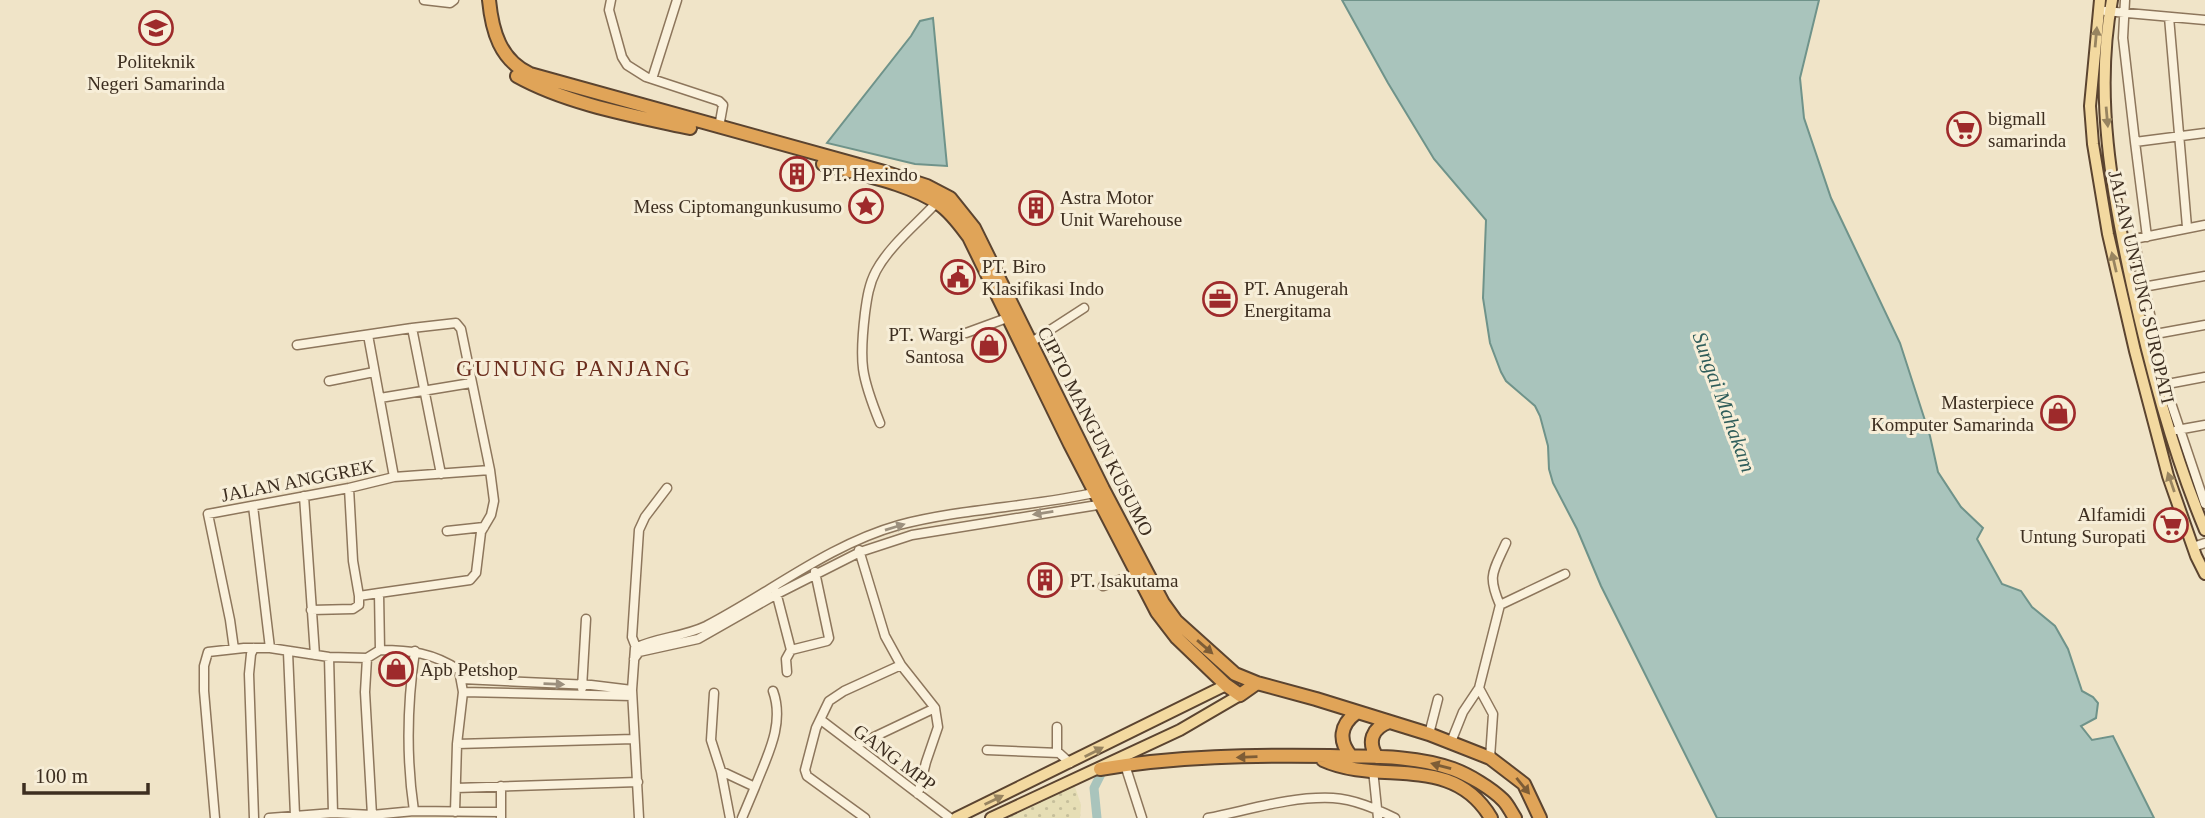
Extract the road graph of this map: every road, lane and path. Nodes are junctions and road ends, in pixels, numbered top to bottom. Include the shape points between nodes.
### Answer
1 (424, 0) edge
2 (454, 0) edge
3 (481, 0) edge
4 (489, 0) edge
5 (611, 0) edge
6 (677, 0) edge
7 (2112, 0) edge
8 (2125, 0) edge
9 (2103, 7) edge
10 (2124, 12) junction
11 (2169, 17) junction
12 (2205, 20) edge
13 (652, 79) junction
14 (719, 127) junction
15 (2205, 133) edge
16 (2180, 136) junction
17 (2134, 142) junction
18 (937, 202) junction
19 (2205, 225) edge
20 (2187, 228) junction
21 (2147, 237) junction
22 (2128, 240) junction
23 (2205, 276) edge
24 (2143, 287) junction
25 (1084, 308) dead end
26 (1007, 318) junction
27 (2205, 325) edge
28 (412, 328) junction
29 (966, 333) dead end
30 (368, 335) junction
31 (2149, 335) junction
32 (1030, 343) junction
33 (297, 345) dead end
34 (374, 372) junction
35 (2205, 377) edge
36 (329, 380) dead end
37 (471, 383) junction
38 (2160, 386) junction
39 (423, 390) junction
40 (380, 398) junction
41 (880, 423) dead end
42 (2205, 425) edge
43 (2175, 431) junction
44 (489, 470) junction
45 (440, 474) junction
46 (2205, 475) edge
47 (394, 477) junction
48 (2195, 477) junction
49 (349, 488) junction
50 (667, 488) dead end
51 (304, 496) junction
52 (1102, 498) junction
53 (2205, 504) edge
54 (253, 506) junction
55 (484, 527) junction
56 (2205, 530) edge
57 (447, 531) dead end
58 (854, 542) junction
59 (1506, 543) dead end
60 (2205, 543) edge
61 (860, 552) junction
62 (2198, 552) edge
63 (811, 565) junction
64 (1136, 573) junction
65 (1565, 574) dead end
66 (2205, 574) edge
67 (816, 575) junction
68 (1103, 586) dead end
69 (775, 590) junction
70 (379, 593) junction
71 (359, 596) junction
72 (1500, 605) junction
73 (311, 610) junction
74 (586, 619) dead end
75 (254, 648) junction
76 (270, 648) junction
77 (234, 649) junction
78 (380, 650) junction
79 (791, 650) junction
80 (415, 651) junction
81 (288, 652) junction
82 (636, 653) junction
83 (315, 655) junction
84 (329, 657) junction
85 (367, 658) junction
86 (901, 665) junction
87 (788, 672) dead end
88 (1236, 674) junction
89 (462, 679) junction
90 (1257, 683) junction
91 (1226, 685) junction
92 (1479, 688) junction
93 (582, 690) junction
94 (772, 691) dead end
95 (463, 692) junction
96 (714, 692) dead end
97 (632, 693) junction
98 (1240, 695) junction
99 (1438, 699) dead end
100 (935, 708) junction
101 (1356, 713) junction
102 (821, 720) junction
103 (1389, 722) junction
104 (1057, 727) dead end
105 (1429, 734) junction
106 (634, 739) junction
107 (1451, 742) junction
108 (457, 744) junction
109 (855, 746) junction
110 (987, 750) dead end
111 (1057, 753) junction
112 (1315, 756) junction
113 (1351, 757) junction
114 (1377, 757) junction
115 (1490, 758) junction
116 (1070, 763) junction
117 (1125, 765) junction
118 (1100, 769) junction
119 (1373, 770) junction
120 (721, 771) junction
121 (1032, 781) junction
122 (638, 782) junction
123 (501, 786) junction
124 (755, 787) junction
125 (456, 788) junction
126 (918, 794) junction
127 (1039, 795) junction
128 (414, 811) junction
129 (455, 812) junction
130 (333, 813) junction
131 (1377, 813) edge
132 (372, 815) junction
133 (501, 815) edge
134 (295, 816) junction
135 (344, 816) edge
136 (215, 818) edge
137 (254, 818) edge
138 (269, 818) edge
139 (639, 818) edge
140 (730, 818) edge
141 (742, 818) edge
142 (865, 818) edge
143 (950, 818) edge
144 (956, 818) edge
145 (991, 818) edge
146 (1142, 818) edge
147 (1209, 818) edge
148 (1395, 818) edge
149 (1490, 818) edge
150 (1515, 818) edge
151 (1540, 818) edge

1 - 2 street
3 - 18 highway, CIPTO MANGUN KUSUMO via 494,50 506,68 529,82 621,112 792,154
4 - 14 highway, CIPTO MANGUN KUSUMO via 500,48 520,70
5 - 13 street via 609,10 622,57
6 - 13 street
7 - 9 main road, JALAN UNTUNG SUROPATI
8 - 10 street
9 - 10 street
9 -> 22 main road, JALAN UNTUNG SUROPATI via 2110,163
62 -> 9 main road, JALAN UNTUNG SUROPATI via 2168,476 2108,234 2090,106
10 - 11 street
10 - 17 street
11 - 12 street
11 - 16 street
13 - 14 street via 719,101 723,105
14 - 32 highway, CIPTO MANGUN KUSUMO via 913,181 950,198 979,236
15 - 16 street
16 - 17 street
16 - 20 street
17 - 21 street
18 - 26 highway, CIPTO MANGUN KUSUMO via 968,237
18 - 41 street via 883,260 868,292 861,368
19 - 20 street
20 - 21 street
21 - 22 street
22 - 24 street
22 - 31 main road, JALAN UNTUNG SUROPATI
23 - 24 street
24 - 31 street
25 - 32 street
26 - 29 street
26 - 52 highway, CIPTO MANGUN KUSUMO
27 - 31 street
28 - 30 street
28 - 37 street via 456,323
28 - 39 street
30 - 33 street
30 - 34 street
31 - 38 main road, JALAN UNTUNG SUROPATI
32 - 52 highway, CIPTO MANGUN KUSUMO
34 - 36 street
34 - 40 street
35 - 38 street
37 - 39 street
37 - 44 street
38 - 43 main road, JALAN UNTUNG SUROPATI
39 - 40 street
39 - 45 street
40 - 47 street
42 - 43 street
43 - 48 street
43 - 56 main road, JALAN UNTUNG SUROPATI
44 - 45 street, JALAN ANGGREK
44 - 55 street via 494,501
45 - 47 street, JALAN ANGGREK
46 - 48 street
47 - 49 street, JALAN ANGGREK
48 - 53 street
49 - 51 street, JALAN ANGGREK
49 - 71 street
50 - 82 street via 639,530 632,636
51 - 54 street, JALAN ANGGREK
51 - 73 street
58 -> 52 street via 924,520
52 -> 61 street via 939,529
52 - 64 highway, CIPTO MANGUN KUSUMO
52 -> 88 highway, CIPTO MANGUN KUSUMO via 1168,611
54 - 76 street
54 - 77 street, JALAN ANGGREK via 207,516
55 - 57 street
55 - 70 street via 476,573 470,580
58 - 61 street
58 - 63 street
59 - 72 street via 1491,577
60 - 62 street
61 - 67 street
61 - 86 street via 885,636
62 - 66 main road, JALAN UNTUNG SUROPATI
63 - 67 street
63 - 69 street
64 - 68 street
64 - 91 highway, CIPTO MANGUN KUSUMO via 1166,624
65 - 72 street
67 - 69 street
67 - 79 street via 830,638
69 - 79 street
69 - 82 street via 698,639
70 - 71 street
70 - 78 street
71 - 73 street via 359,605 353,609
72 - 92 street
73 - 83 street
74 - 93 street
75 - 76 street
75 - 77 street
75 - 137 street via 249,674
76 - 81 street
77 - 136 street via 208,652 204,666
78 - 80 street
78 - 85 street
79 - 87 street via 786,659
80 - 89 street via 447,662 459,670
80 - 128 street via 408,740
81 - 83 street
81 - 134 street
82 - 97 street
83 - 84 street
84 - 85 street
84 - 130 street
85 - 132 street
86 - 100 street
86 - 102 street via 828,701
88 - 90 highway, CIPTO MANGUN KUSUMO
88 - 91 highway
89 -> 93 street
89 - 95 street
90 - 98 highway
90 - 101 highway, CIPTO MANGUN KUSUMO
91 - 98 highway, CIPTO MANGUN KUSUMO
116 -> 91 main road
92 - 107 street
92 - 115 street via 1493,714
93 - 95 street
93 - 97 street
94 - 124 street via 778,705 775,734
95 - 108 street
96 - 120 street via 711,740
97 - 106 street
98 - 118 main road
99 - 105 street
100 - 109 street
100 - 126 street via 938,727
101 - 103 highway, CIPTO MANGUN KUSUMO
101 - 113 highway via 1342,733
102 - 109 street, GANG MPP
102 - 142 street via 805,773
103 - 105 highway, CIPTO MANGUN KUSUMO
103 - 114 highway via 1372,736
104 - 111 street
105 - 107 highway, CIPTO MANGUN KUSUMO
106 - 108 street
106 - 122 street
107 - 115 highway, CIPTO MANGUN KUSUMO
108 - 125 street
109 - 126 street, GANG MPP
110 - 111 street
111 - 116 street
112 - 113 highway
112 -> 117 highway via 1170,759
112 - 119 highway
113 - 114 highway
150 -> 114 highway via 1503,800 1455,769
115 -> 151 highway, CIPTO MANGUN KUSUMO via 1524,784
116 - 121 main road
117 - 118 highway
117 - 146 street
118 - 127 main road
119 - 131 street
119 - 149 highway via 1450,781 1471,794
120 - 124 street
120 - 140 street
121 - 127 main road
144 -> 121 main road
122 - 123 street
122 - 139 street
123 - 125 street
123 - 133 street
124 - 141 street
125 - 129 street
126 - 143 street, GANG MPP
127 - 145 main road
128 - 129 street
128 - 132 street
129 - 133 street
130 - 134 street
130 - 135 street
131 - 147 street via 1335,798 1303,799
131 - 148 street
132 - 135 street
134 - 138 street

